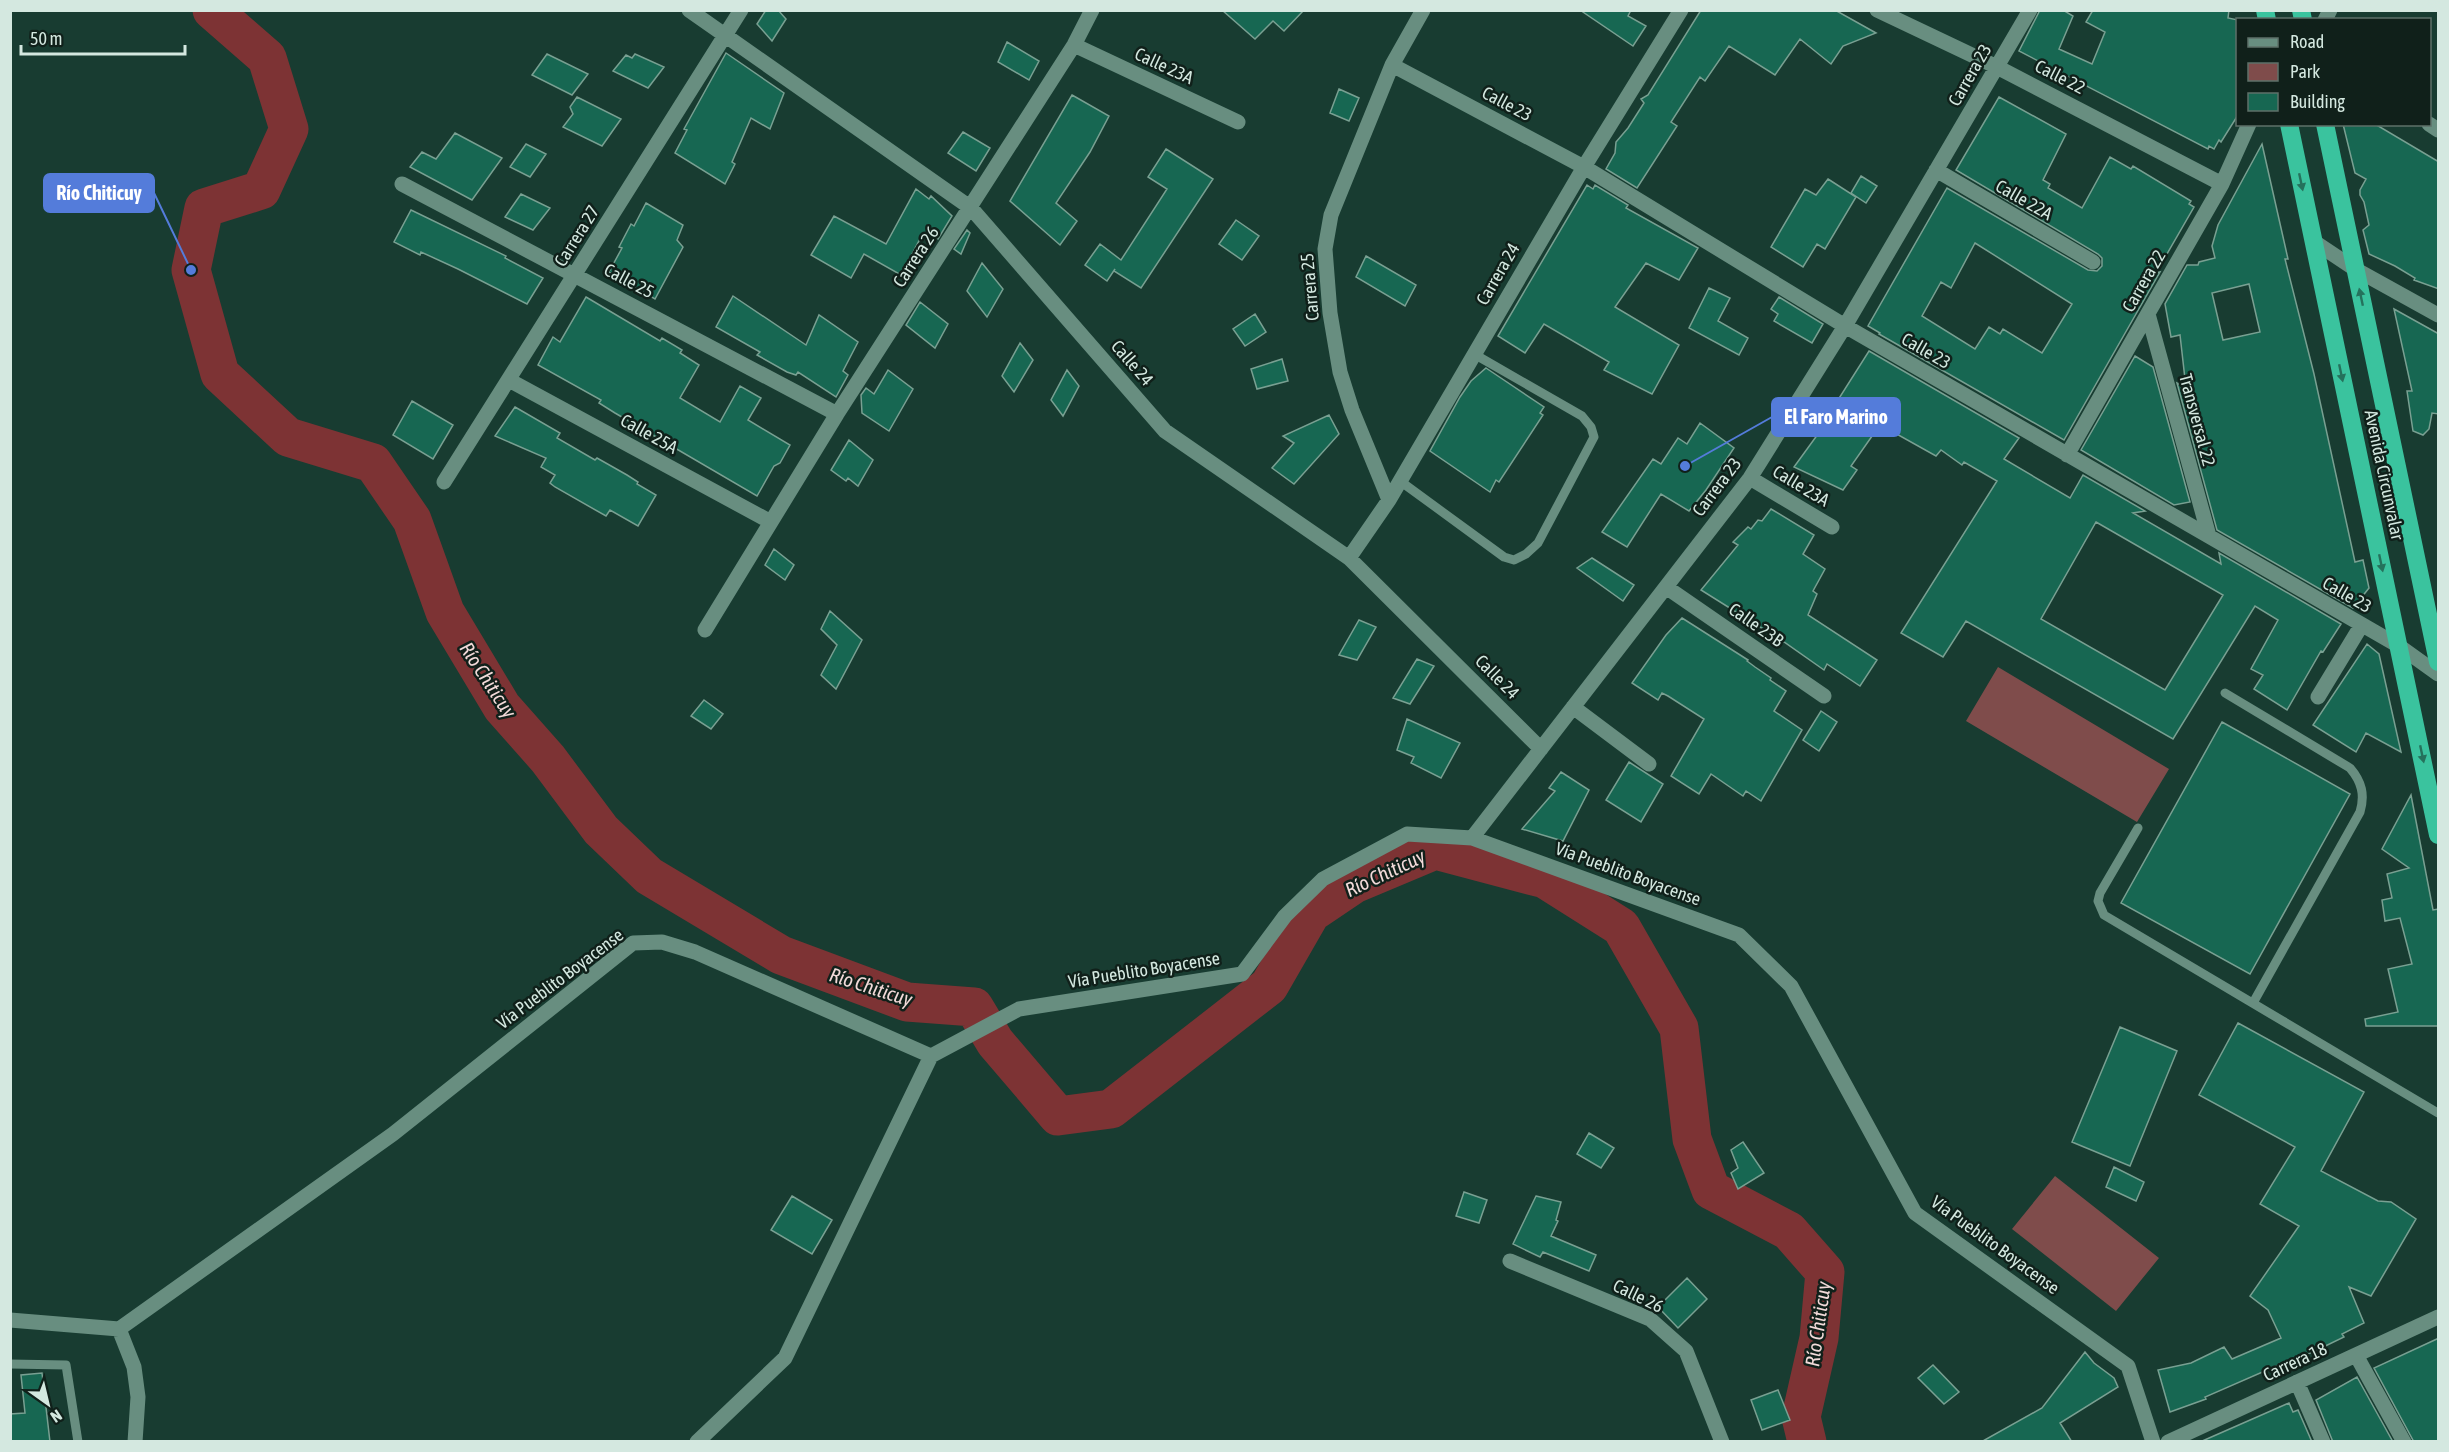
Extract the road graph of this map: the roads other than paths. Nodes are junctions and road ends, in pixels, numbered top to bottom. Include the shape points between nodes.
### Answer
1 (688, 10) edge
2 (741, 10) edge
3 (1092, 10) edge
4 (1423, 10) edge
5 (1681, 10) edge
6 (1877, 10) edge
7 (2030, 10) edge
8 (724, 37) junction
9 (1074, 45) junction
10 (1392, 65) junction
11 (1997, 67) junction
12 (1238, 122) dead end
13 (2248, 126) edge
14 (2289, 126) edge
15 (2325, 126) edge
16 (1584, 167) junction
17 (1936, 171) junction
18 (402, 184) dead end
19 (2222, 184) junction
20 (971, 208) junction
21 (2313, 241) junction
22 (2093, 262) dead end
23 (2355, 269) junction
24 (576, 275) junction
25 (2148, 314) junction
26 (2439, 315) edge
27 (1845, 326) junction
28 (1474, 354) junction
29 (510, 380) junction
30 (837, 414) junction
31 (2067, 455) junction
32 (1750, 478) junction
33 (1400, 481) junction
34 (444, 482) dead end
35 (1389, 500) junction
36 (771, 522) junction
37 (1832, 528) dead end
38 (2209, 536) junction
39 (1349, 558) junction
40 (1666, 587) junction
41 (2361, 626) junction
42 (705, 630) dead end
43 (2399, 646) junction
44 (2439, 662) edge
45 (2439, 674) edge
46 (2225, 693) dead end
47 (1824, 696) dead end
48 (2318, 697) dead end
49 (1573, 707) junction
50 (1541, 749) junction
51 (1649, 764) dead end
52 (2138, 828) dead end
53 (2439, 835) edge
54 (1472, 838) junction
55 (2253, 1003) junction
56 (932, 1056) junction
57 (2439, 1113) edge
58 (1510, 1261) dead end
59 (2439, 1317) edge
60 (10, 1320) edge
61 (119, 1329) junction
62 (2356, 1355) junction
63 (10, 1364) edge
64 (2297, 1382) junction
65 (78, 1442) edge
66 (135, 1442) edge
67 (697, 1442) edge
68 (1722, 1442) edge
69 (2153, 1442) edge
70 (2168, 1442) edge
71 (2323, 1442) edge
72 (2404, 1442) edge

1 - 8 street, Calle 24
2 - 8 street, Carrera 27
3 - 9 street, Carrera 26
4 - 10 street, Carrera 25
5 - 16 street, Carrera 24
6 - 11 street, Calle 22
7 - 11 street, Carrera 23
8 - 20 street, Calle 24
8 - 24 street, Carrera 27
9 - 12 street, Calle 23A
9 - 20 street, Carrera 26
10 - 16 street, Calle 23
10 - 35 street, Carrera 25 via 1330,215 1325,249 1340,372
11 - 17 street, Carrera 23
11 - 19 street, Calle 22
13 - 19 street, Carrera 22
14 -> 21 highway, Avenida Circunvalar
15 - 23 highway, Avenida Circunvalar
16 - 27 street, Calle 23
16 - 28 street, Carrera 24
17 - 22 street, Calle 22A
17 - 27 street, Carrera 23
18 - 24 street, Calle 25
19 - 25 street, Carrera 22
20 - 30 street, Carrera 26
20 - 39 street, Calle 24 via 1165,431
21 - 23 street
21 -> 43 highway, Avenida Circunvalar
23 - 26 street
44 -> 23 highway, Avenida Circunvalar
24 - 29 street, Carrera 27
24 - 30 street, Calle 25
25 - 31 street, Carrera 22
25 - 38 street, Transversal 22
27 - 31 street, Calle 23
27 - 32 street, Carrera 23
28 - 33 street, Carrera 24
28 - 33 lane via 1582,416 1591,427 1594,437 1538,543 1514,560 1504,557
29 - 34 street, Carrera 27
29 - 36 street, Calle 25A
30 - 36 street, Carrera 26
31 - 38 street, Calle 23
32 - 37 street, Calle 23A
32 - 40 street, Carrera 23
33 - 35 street, Carrera 24
35 - 39 street, Carrera 24
36 - 42 street, Carrera 26
38 - 41 street, Calle 23
39 - 50 street, Calle 24
40 - 47 street, Calle 23B
40 - 49 street, Carrera 23
41 - 43 street, Calle 23
41 - 48 street
43 - 45 street, Calle 23
43 -> 53 highway, Avenida Circunvalar
46 - 55 lane via 2350,768 2363,794 2360,812
49 - 50 street, Carrera 23
49 - 51 street
50 - 54 street, Carrera 23
52 - 55 lane via 2100,893 2100,910
54 - 56 street, Vía Pueblito Boyacense via 1407,834 1323,879 1285,916 1242,974 1019,1009
54 - 69 street, Vía Pueblito Boyacense via 1739,935 1791,986 1915,1213 2128,1366
55 - 57 lane
56 - 61 street, Vía Pueblito Boyacense via 695,952 662,942 633,943 393,1134
56 - 67 street via 785,1358
58 - 68 street, Calle 26 via 1650,1319 1686,1351
59 - 62 street, Carrera 18
60 - 61 street
61 - 66 street via 134,1367 138,1397
62 - 64 street, Carrera 18
62 - 72 street
63 - 65 lane via 66,1365
64 - 70 street, Carrera 18
64 - 71 street

